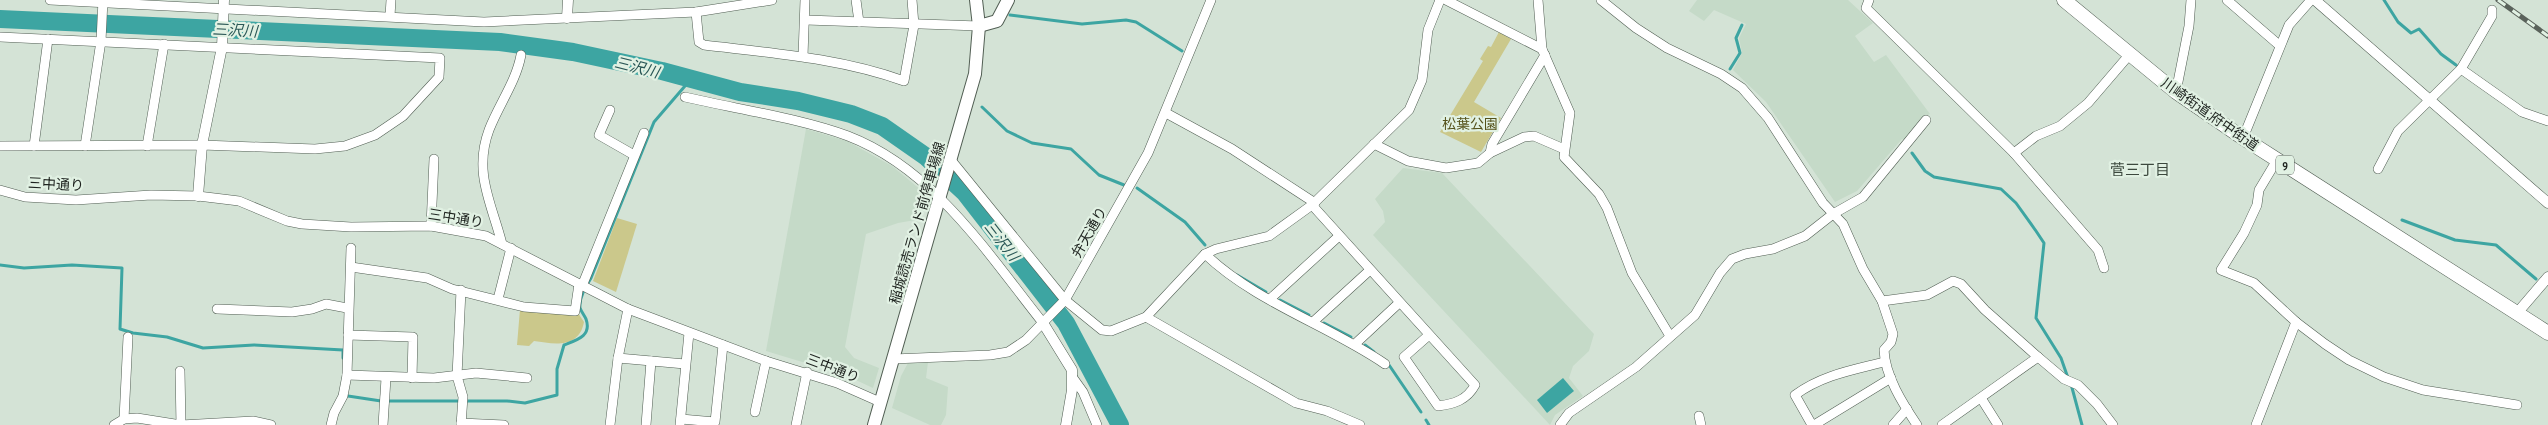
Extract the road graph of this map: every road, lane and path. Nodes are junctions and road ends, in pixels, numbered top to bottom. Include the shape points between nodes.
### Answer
1 (50, 0) edge
2 (391, 0) edge
3 (568, 0) edge
4 (772, 0) edge
5 (806, 0) edge
6 (856, 0) edge
7 (912, 0) edge
8 (976, 0) edge
9 (1008, 0) edge
10 (1210, 0) edge
11 (1440, 0) edge
12 (1446, 0) edge
13 (1538, 0) edge
14 (1601, 0) edge
15 (1869, 0) edge
16 (2064, 0) edge
17 (2191, 0) edge
18 (2227, 0) edge
19 (2313, 0) edge
20 (758, 2) edge
21 (103, 4) edge
22 (224, 7) edge
23 (2492, 10) dead end
24 (696, 12) junction
25 (390, 16) junction
26 (567, 18) junction
27 (806, 20) junction
28 (859, 22) junction
29 (914, 25) junction
30 (979, 26) junction
31 (0, 36) edge
32 (101, 37) junction
33 (48, 39) junction
34 (222, 43) junction
35 (164, 44) junction
36 (2279, 45) junction
37 (1544, 52) junction
38 (2130, 54) junction
39 (521, 55) dead end
40 (803, 56) junction
41 (2461, 69) junction
42 (2176, 92) junction
43 (685, 96) dead end
44 (2430, 100) junction
45 (610, 110) dead end
46 (1166, 113) junction
47 (1926, 120) dead end
48 (2548, 121) edge
49 (644, 133) dead end
50 (2243, 138) junction
51 (1374, 144) junction
52 (202, 145) junction
53 (0, 146) edge
54 (34, 146) junction
55 (84, 146) junction
56 (147, 146) junction
57 (1564, 149) junction
58 (1490, 153) junction
59 (2014, 154) junction
60 (634, 155) junction
61 (434, 159) dead end
62 (2276, 160) junction
63 (950, 162) junction
64 (2378, 169) dead end
65 (0, 190) edge
66 (941, 194) junction
67 (198, 196) junction
68 (2548, 203) edge
69 (1314, 204) junction
70 (1833, 214) junction
71 (431, 226) junction
72 (1339, 236) junction
73 (502, 244) junction
74 (351, 248) dead end
75 (511, 248) junction
76 (1205, 254) junction
77 (351, 267) junction
78 (2104, 268) dead end
79 (1370, 270) junction
80 (2548, 277) edge
81 (584, 286) junction
82 (461, 290) junction
83 (498, 299) junction
84 (1270, 299) junction
85 (1065, 300) junction
86 (1882, 301) junction
87 (1399, 303) junction
88 (348, 308) junction
89 (217, 309) dead end
90 (628, 309) junction
91 (2518, 312) junction
92 (1146, 317) junction
93 (1313, 322) junction
94 (2296, 322) junction
95 (1044, 323) junction
96 (2548, 332) edge
97 (689, 333) junction
98 (348, 334) junction
99 (1429, 335) junction
100 (1670, 336) junction
101 (128, 337) dead end
102 (1355, 344) junction
103 (723, 345) junction
104 (618, 358) junction
105 (2038, 358) junction
106 (893, 359) junction
107 (651, 361) junction
108 (766, 361) junction
109 (1884, 362) junction
110 (685, 364) junction
111 (1385, 364) dead end
112 (180, 371) dead end
113 (807, 372) junction
114 (347, 376) junction
115 (457, 376) junction
116 (386, 378) junction
117 (412, 378) junction
118 (527, 378) dead end
119 (1073, 378) junction
120 (1891, 378) junction
121 (1981, 398) junction
122 (880, 402) junction
123 (2517, 405) dead end
124 (1907, 410) junction
125 (755, 412) dead end
126 (124, 419) junction
127 (680, 422) edge
128 (461, 424) edge
129 (114, 425) edge
130 (181, 425) edge
131 (271, 425) edge
132 (331, 425) edge
133 (383, 425) edge
134 (504, 425) edge
135 (610, 425) edge
136 (646, 425) edge
137 (796, 425) edge
138 (874, 425) edge
139 (1066, 425) edge
140 (1097, 425) edge
141 (1360, 425) edge
142 (1560, 425) edge
143 (1813, 425) edge
144 (1893, 425) edge
145 (1918, 425) edge
146 (1942, 425) edge
147 (1998, 425) edge
148 (2113, 425) edge
149 (2256, 425) edge

1 - 21 street
2 - 25 street
3 - 26 street
4 - 20 street
5 - 27 street
6 - 28 street
7 - 29 street
8 - 30 main road, 稲城読売ランド前停車場線
9 - 30 main road via 997,21
10 - 46 street, 弁天通り
11 - 51 street via 1428,30 1417,98
12 - 37 street
13 - 37 street
14 - 70 street via 1667,48 1742,88 1768,118
15 - 59 street via 1866,8
16 - 38 main road, 川崎街道;府中街道 / 9
17 - 42 street
18 - 36 street
19 - 36 street via 2289,25
19 - 44 street
20 - 24 street
21 - 22 street
21 - 32 street
22 - 25 street
22 - 34 street
23 - 41 street via 2492,16
24 - 26 street
24 - 40 street via 699,42 704,45
25 - 26 street via 484,22
27 - 28 street
27 - 40 street
28 - 29 street
29 - 30 street
29 - 40 street via 904,81 877,71
30 - 63 main road, 稲城読売ランド前停車場線 via 975,74
31 - 33 street
32 - 33 street
32 - 35 street
32 - 55 street
33 - 54 street
34 - 35 street
34 - 52 street
34 - 52 street via 440,58 441,66 439,77 402,116 375,136 345,146 315,149
35 - 56 street
36 - 50 street
37 - 57 street via 1570,113
37 - 58 street
38 - 42 main road, 川崎街道;府中街道 / 9
38 - 59 street via 2088,103 2060,126 2036,136
39 - 73 street via 518,72 490,130 486,147 484,188
41 - 44 street
41 - 48 street via 2522,112
42 - 50 main road, 川崎街道;府中街道 / 9
43 - 66 street via 847,136 906,168
44 - 64 street via 2398,131
44 - 68 street
45 - 60 street via 599,135
46 - 69 street via 1232,150
46 - 85 street, 弁天通り via 1130,188
47 - 70 street via 1863,197
49 - 60 street
50 - 62 main road, 川崎街道;府中街道 / 9
51 - 58 street via 1408,161 1446,168 1478,163
51 - 69 street
52 - 56 street
52 - 67 street
53 - 54 street
54 - 55 street
55 - 56 street
57 - 58 street via 1534,136 1524,137
57 - 100 street via 1564,157 1599,194 1607,208 1632,273
59 - 78 street via 2098,250
60 - 81 street
61 - 71 street
62 - 91 main road, 川崎街道;府中街道 / 9
62 - 94 street via 2258,190 2244,233 2222,270 2254,283
63 - 66 main road, 稲城読売ランド前停車場線
63 - 85 street
65 - 67 street, 三中通り via 25,197 76,200
66 - 95 street
66 - 106 main road, 稲城読売ランド前停車場線
67 - 71 street, 三中通り via 239,201 302,224
69 - 72 street
69 - 76 street via 1269,236
70 - 86 street via 1844,224 1863,269
70 - 100 street via 1805,236 1773,249 1732,259 1695,315
71 - 73 street, 三中通り via 486,236
72 - 79 street
72 - 84 street
73 - 75 street, 三中通り
74 - 77 street
75 - 81 street, 三中通り
75 - 83 street
76 - 84 street via 1220,268
76 - 92 street
77 - 82 street via 427,278
77 - 88 street
79 - 87 street
79 - 93 street
80 - 91 street
81 - 83 street via 575,311 524,306
81 - 90 street, 三中通り
82 - 83 street
82 - 115 street
84 - 93 street
85 - 92 street via 1102,330 1111,331
85 - 95 street, 弁天通り
86 - 105 street via 1927,295 1953,281
86 - 109 street via 1894,334 1884,350
87 - 99 street
87 - 102 street
88 - 89 street via 326,304 292,312
88 - 98 street
90 - 97 street, 三中通り
90 - 104 street
91 - 96 main road, 9
92 - 141 street via 1296,403 1327,411
93 - 102 street
94 - 123 street via 2349,360 2384,377 2423,390
94 - 149 street
95 - 106 street, 弁天通り via 1008,352
95 - 119 street
97 - 103 street, 三中通り
97 - 110 street
98 - 114 street
98 - 117 street via 413,337
99 - 99 street via 1404,357 1438,406 1455,404 1475,385
100 - 142 street via 1636,367 1569,413
101 - 126 street
102 - 111 street
103 - 108 street, 三中通り
103 - 127 street via 715,422
104 - 107 street
104 - 135 street
105 - 121 street
105 - 148 street via 2097,404
106 - 122 main road, 稲城読売ランド前停車場線
107 - 110 street
107 - 136 street
108 - 113 street, 三中通り
108 - 125 street
109 - 120 street
109 - 143 street via 1828,376 1795,395
110 - 127 street
112 - 130 street
113 - 122 street, 三中通り
113 - 137 street
114 - 116 street
114 - 132 street
115 - 117 street
115 - 118 street via 476,373
115 - 128 street via 464,397
116 - 117 street
116 - 133 street
119 - 139 street
119 - 140 street via 1083,392
120 - 124 street
120 - 143 street
121 - 146 street
121 - 147 street
122 - 138 main road, 稲城読売ランド前停車場線
124 - 144 street
124 - 145 street
126 - 129 street
126 - 130 street
128 - 134 street
130 - 131 street via 253,421

